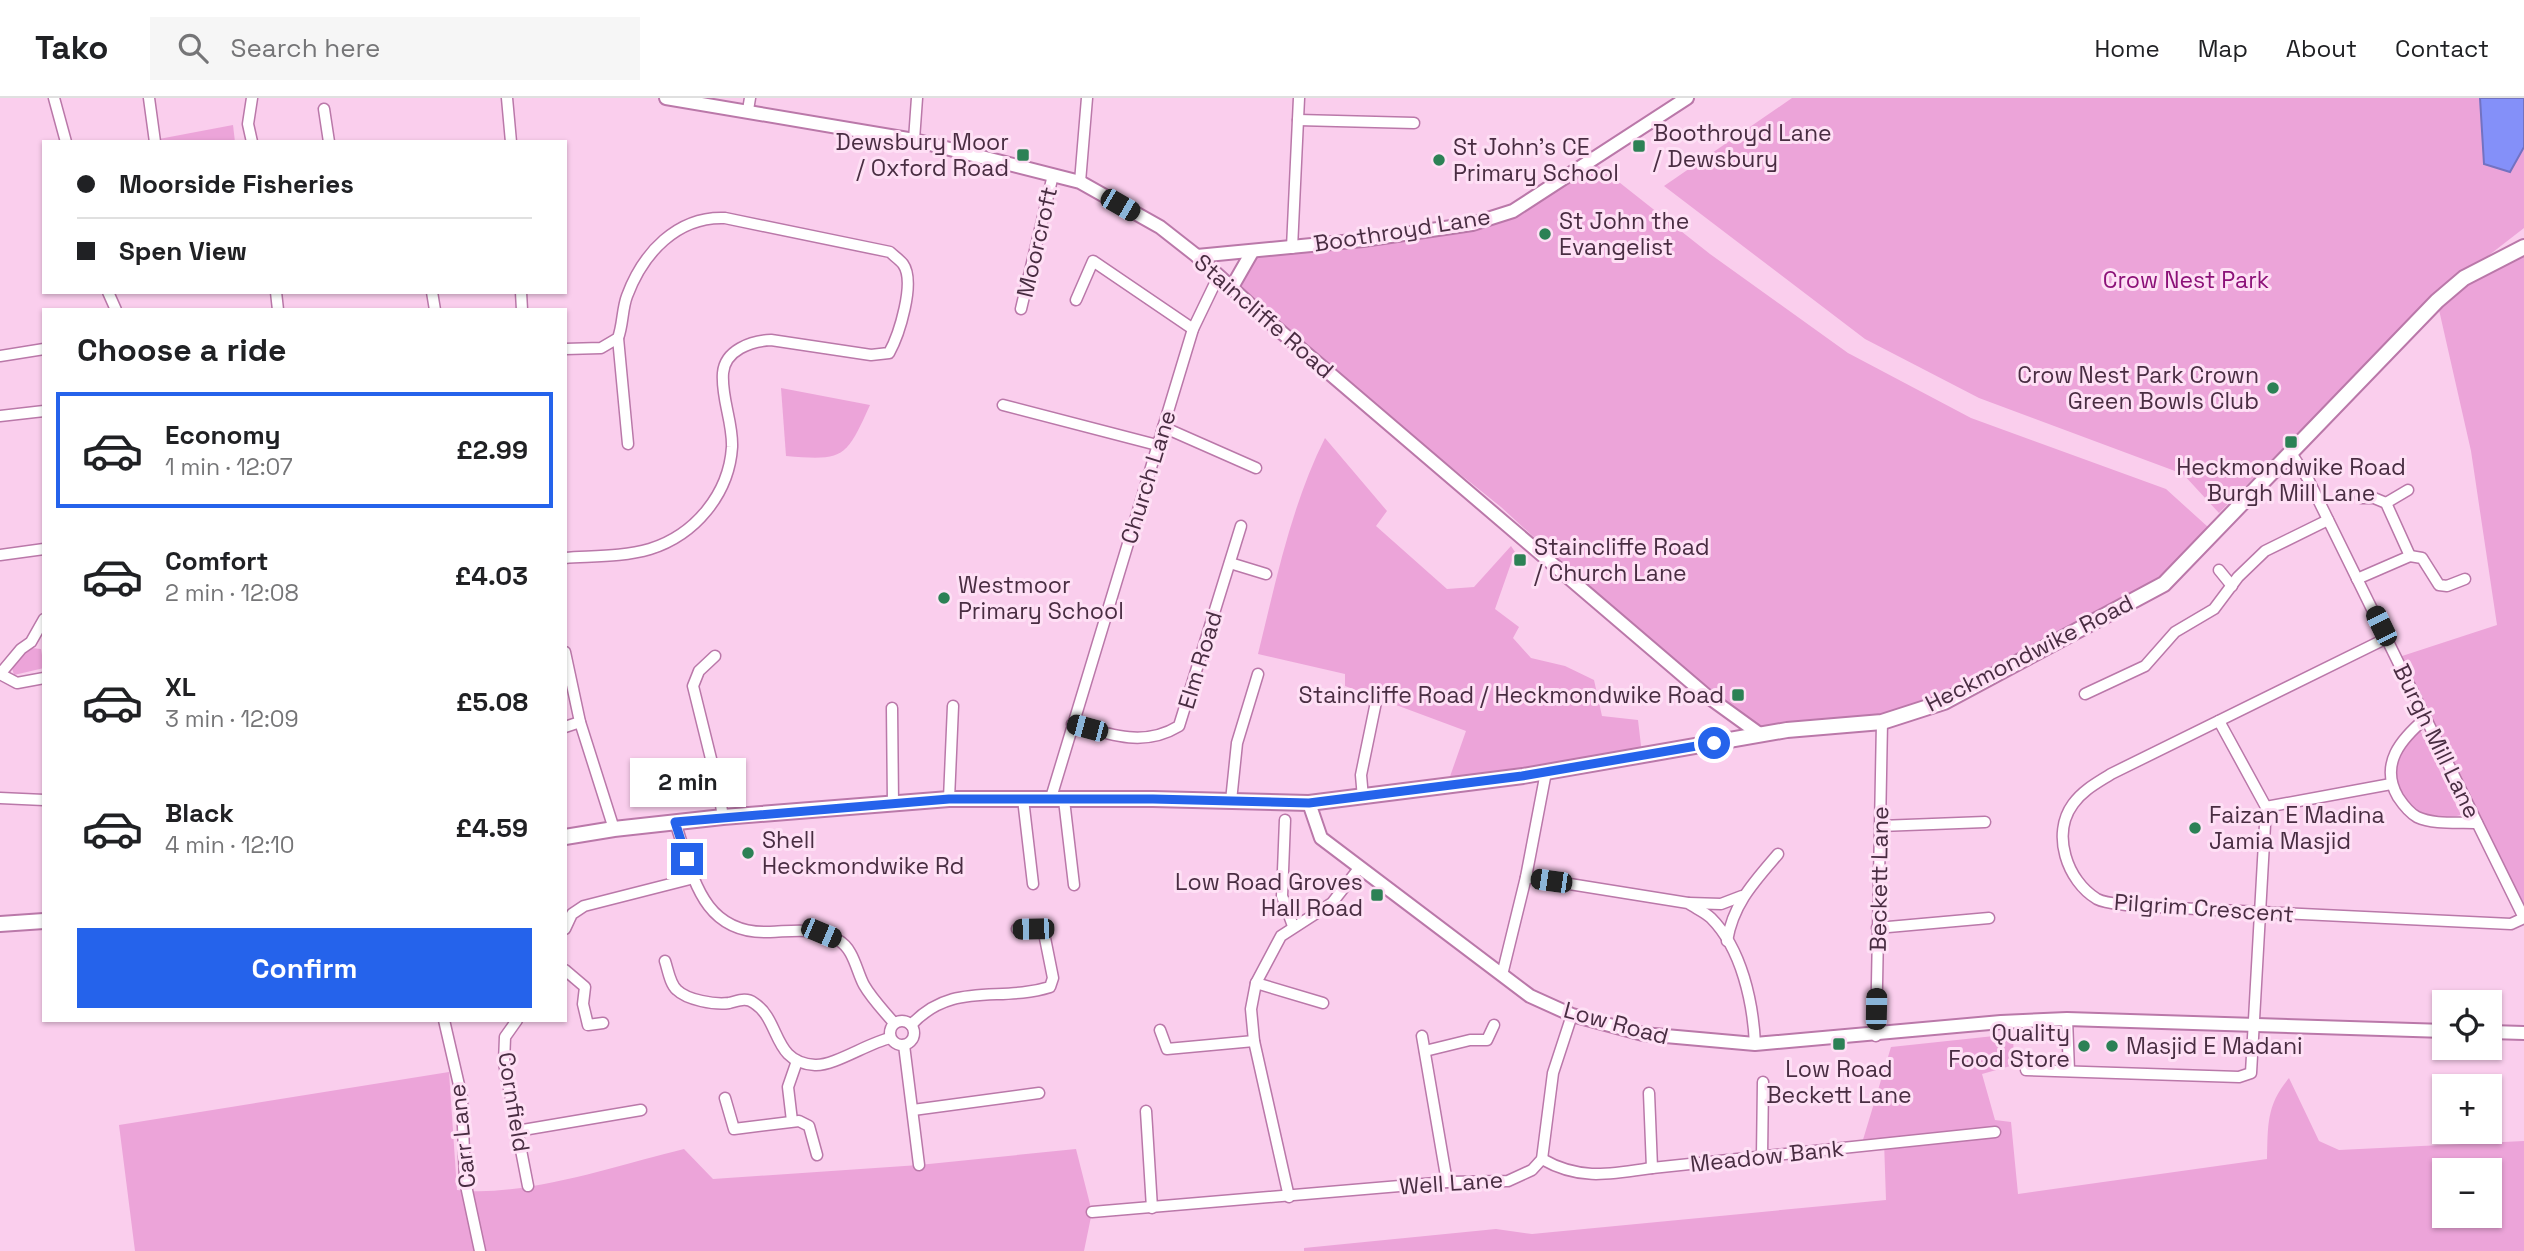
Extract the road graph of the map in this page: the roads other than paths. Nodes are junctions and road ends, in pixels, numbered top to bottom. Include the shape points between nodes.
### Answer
1 (54, 98) edge
2 (149, 98) edge
3 (252, 98) edge
4 (507, 98) edge
5 (917, 98) edge
6 (1087, 98) edge
7 (1299, 98) edge
8 (1687, 98) edge
9 (672, 99) edge
10 (749, 104) edge
11 (324, 109) dead end
12 (1298, 120) junction
13 (1413, 123) dead end
14 (65, 140) edge
15 (155, 140) edge
16 (252, 140) edge
17 (329, 140) edge
18 (511, 140) edge
19 (914, 140) junction
20 (1053, 175) junction
21 (1080, 182) junction
22 (2524, 247) edge
23 (1292, 248) junction
24 (1252, 252) junction
25 (1197, 256) junction
26 (1218, 277) junction
27 (1232, 287) junction
28 (1076, 300) dead end
29 (1021, 309) dead end
30 (1193, 329) junction
31 (618, 338) junction
32 (42, 349) edge
33 (567, 349) edge
34 (0, 356) edge
35 (1003, 405) dead end
36 (42, 411) edge
37 (0, 416) edge
38 (1163, 427) junction
39 (628, 444) dead end
40 (1157, 445) junction
41 (2291, 453) junction
42 (1256, 468) dead end
43 (2408, 490) dead end
44 (2361, 498) dead end
45 (2386, 503) junction
46 (2328, 520) junction
47 (1241, 526) dead end
48 (42, 549) edge
49 (0, 555) edge
50 (2410, 556) junction
51 (567, 558) edge
52 (1230, 563) junction
53 (2219, 570) dead end
54 (1266, 574) dead end
55 (2357, 579) junction
56 (2465, 579) dead end
57 (2232, 586) junction
58 (42, 623) edge
59 (2387, 639) junction
60 (715, 656) dead end
61 (567, 662) edge
62 (0, 674) edge
63 (1258, 674) dead end
64 (42, 678) edge
65 (2085, 694) dead end
66 (1376, 702) dead end
67 (953, 706) dead end
68 (892, 708) dead end
69 (2426, 718) junction
70 (579, 722) junction
71 (1882, 722) junction
72 (2219, 722) junction
73 (1072, 724) junction
74 (567, 726) edge
75 (1761, 735) junction
76 (1546, 772) junction
77 (2391, 784) junction
78 (0, 798) edge
79 (1363, 798) junction
80 (949, 799) junction
81 (1023, 799) junction
82 (42, 800) edge
83 (1057, 801) junction
84 (1231, 801) junction
85 (893, 803) junction
86 (1309, 803) junction
87 (2266, 807) junction
88 (723, 817) junction
89 (1285, 820) dead end
90 (675, 822) junction
91 (1985, 822) dead end
92 (2477, 823) junction
93 (1880, 826) junction
94 (614, 829) junction
95 (567, 837) edge
96 (1778, 854) dead end
97 (1360, 867) junction
98 (1526, 877) junction
99 (694, 878) junction
100 (1033, 884) dead end
101 (1074, 885) dead end
102 (1742, 896) junction
103 (1688, 903) junction
104 (2261, 913) junction
105 (1989, 918) dead end
106 (2524, 918) edge
107 (42, 921) edge
108 (0, 924) edge
109 (567, 925) edge
110 (1293, 926) junction
111 (1877, 928) junction
112 (1017, 929) dead end
113 (1727, 941) junction
114 (665, 961) dead end
115 (567, 972) edge
116 (1502, 975) junction
117 (1256, 983) junction
118 (1324, 1003) dead end
119 (1572, 1015) junction
120 (2067, 1019) junction
121 (444, 1022) edge
122 (516, 1022) edge
123 (603, 1023) dead end
124 (894, 1023) junction
125 (911, 1025) junction
126 (1494, 1025) dead end
127 (2254, 1025) junction
128 (1160, 1030) dead end
129 (2432, 1031) edge
130 (2502, 1033) edge
131 (2524, 1034) edge
132 (1422, 1036) dead end
133 (1876, 1036) junction
134 (890, 1038) junction
135 (1254, 1041) junction
136 (1755, 1044) junction
137 (904, 1045) junction
138 (1425, 1051) junction
139 (797, 1061) junction
140 (2026, 1070) dead end
141 (2069, 1071) junction
142 (1763, 1083) dead end
143 (1039, 1093) dead end
144 (1649, 1093) dead end
145 (725, 1098) dead end
146 (641, 1110) dead end
147 (913, 1110) junction
148 (1146, 1111) dead end
149 (792, 1121) junction
150 (517, 1131) junction
151 (1995, 1132) dead end
152 (817, 1155) dead end
153 (1762, 1156) junction
154 (1542, 1159) junction
155 (919, 1165) dead end
156 (1652, 1168) junction
157 (1447, 1182) junction
158 (528, 1186) dead end
159 (1289, 1197) junction
160 (1152, 1208) junction
161 (1092, 1212) dead end
162 (480, 1251) edge

1 - 14 street
2 - 15 street
3 - 16 street via 248,124
4 - 18 street
5 - 19 street
6 - 21 street
7 - 12 street
8 - 23 street, Boothroyd Lane via 1513,211 1472,224
9 - 10 street, Staincliffe Road
10 - 19 street, Staincliffe Road
11 - 17 street
12 - 13 street
12 - 23 street
19 - 20 street, Staincliffe Road
20 - 21 street, Staincliffe Road
20 - 29 street, Moorcroft
21 - 25 street, Staincliffe Road via 1160,227
22 - 41 main road, Heckmondwike Road via 2464,278 2437,301
23 - 24 street, Boothroyd Lane
24 - 25 street, Boothroyd Lane
24 - 27 street
25 - 26 street, Staincliffe Road
26 - 27 street, Staincliffe Road
26 - 30 street, Church Lane
27 - 75 street, Staincliffe Road via 1707,696
28 - 30 street via 1093,261
30 - 38 street, Church Lane
31 - 33 street via 601,348
31 - 39 street
31 - 51 street via 626,298 645,263 663,239 706,218 725,218 891,253 908,276 905,306 889,353 870,355 771,340 755,341 731,354 723,371 732,450 724,484 702,517 678,536 650,549
32 - 34 street
35 - 40 street
36 - 37 street
38 - 40 street, Church Lane
38 - 42 street
40 - 73 street, Church Lane
41 - 46 street, Burgh Mill Lane
41 - 71 main road, Heckmondwike Road via 2164,584 1944,702
43 - 45 street
44 - 45 street
45 - 50 street
46 - 55 street, Burgh Mill Lane
46 - 57 street via 2265,551
47 - 52 street, Elm Road
48 - 49 street
50 - 55 street
50 - 56 street via 2422,558 2439,585
52 - 54 street
52 - 73 street, Elm Road via 1179,726 1162,737 1136,739
53 - 57 street
55 - 59 street, Burgh Mill Lane
57 - 65 street via 2214,609 2175,632 2145,666
58 - 62 street via 31,642
59 - 69 street, Burgh Mill Lane
59 - 72 street, Pilgrim Crescent
60 - 88 street via 699,671 693,686
61 - 70 street
62 - 64 street via 17,683
63 - 84 street via 1237,743
66 - 79 street via 1361,775
67 - 80 street
68 - 85 street
69 - 77 street via 2404,737 2391,760
69 - 92 street, Burgh Mill Lane
70 - 74 street
70 - 94 street
71 - 75 main road, Heckmondwike Road
71 - 93 street, Beckett Lane
72 - 87 street
72 - 104 street, Pilgrim Crescent via 2087,789 2071,806 2064,823 2064,848 2071,876 2098,900
73 - 83 street, Church Lane
75 - 76 main road, Heckmondwike Road
76 - 79 main road, Heckmondwike Road
76 - 98 street
77 - 87 street
77 - 92 street via 2416,816
78 - 82 street
79 - 86 main road, Heckmondwike Road
80 - 81 main road, Heckmondwike Road
80 - 85 main road, Heckmondwike Road
81 - 83 main road, Heckmondwike Road
81 - 100 street
83 - 84 main road, Heckmondwike Road
83 - 101 street
84 - 86 main road, Heckmondwike Road
85 - 88 main road, Heckmondwike Road
86 - 97 street, Low Road via 1321,838
87 - 104 street
88 - 90 main road, Heckmondwike Road
89 - 110 street via 1282,896
90 - 94 main road, Heckmondwike Road
90 - 99 street
91 - 93 street
92 - 106 street, Burgh Mill Lane
93 - 111 street, Beckett Lane
94 - 95 main road, Heckmondwike Road
96 - 102 street
97 - 110 street via 1332,903
97 - 116 street, Low Road
98 - 103 street
98 - 116 street
99 - 109 street via 584,906 572,914
99 - 124 street via 713,915 723,923 769,933 800,929 841,941 864,984
102 - 103 street via 1720,904
102 - 113 street
103 - 113 street via 1711,918
104 - 106 street, Pilgrim Crescent via 2511,924
104 - 127 street
105 - 111 street
107 - 108 main road
110 - 117 street via 1281,936
111 - 133 street, Beckett Lane
112 - 125 street via 1044,933 1054,978 1050,987 1017,994 955,997 934,1005
113 - 136 street via 1753,1008
114 - 139 street via 673,985 685,995 720,1003 753,1002 787,1054
115 - 123 street via 584,985 589,1025
116 - 119 street, Low Road via 1530,996
117 - 118 street
117 - 135 street via 1251,1009
119 - 136 street, Low Road via 1643,1034
119 - 154 street via 1553,1073
120 - 127 street, Low Road
120 - 133 street, Low Road
120 - 141 street
121 - 162 street, Carr Lane via 462,1098 465,1181
122 - 150 street, Cornfield via 505,1037 503,1063
124 - 125 street
124 - 134 street
125 - 137 street via 913,1037
126 - 138 street via 1487,1040
127 - 129 street, Low Road
127 - 141 street via 2251,1073 2239,1077
128 - 135 street via 1167,1049
130 - 131 street
132 - 138 street
133 - 136 street, Low Road
134 - 137 street
134 - 139 street via 826,1065
135 - 159 street
137 - 147 street
138 - 157 street
139 - 149 street via 788,1087
140 - 141 street
142 - 153 street
143 - 147 street
144 - 156 street
145 - 149 street via 734,1129
146 - 150 street
147 - 155 street
148 - 160 street
149 - 152 street via 809,1126
150 - 158 street, Cornfield
151 - 153 street, Meadow Bank
153 - 156 street, Meadow Bank
154 - 156 street, Meadow Bank via 1572,1173 1598,1177
154 - 157 street, Well Lane via 1532,1170 1507,1181
157 - 159 street, Well Lane
159 - 160 street, Well Lane
160 - 161 street, Well Lane

